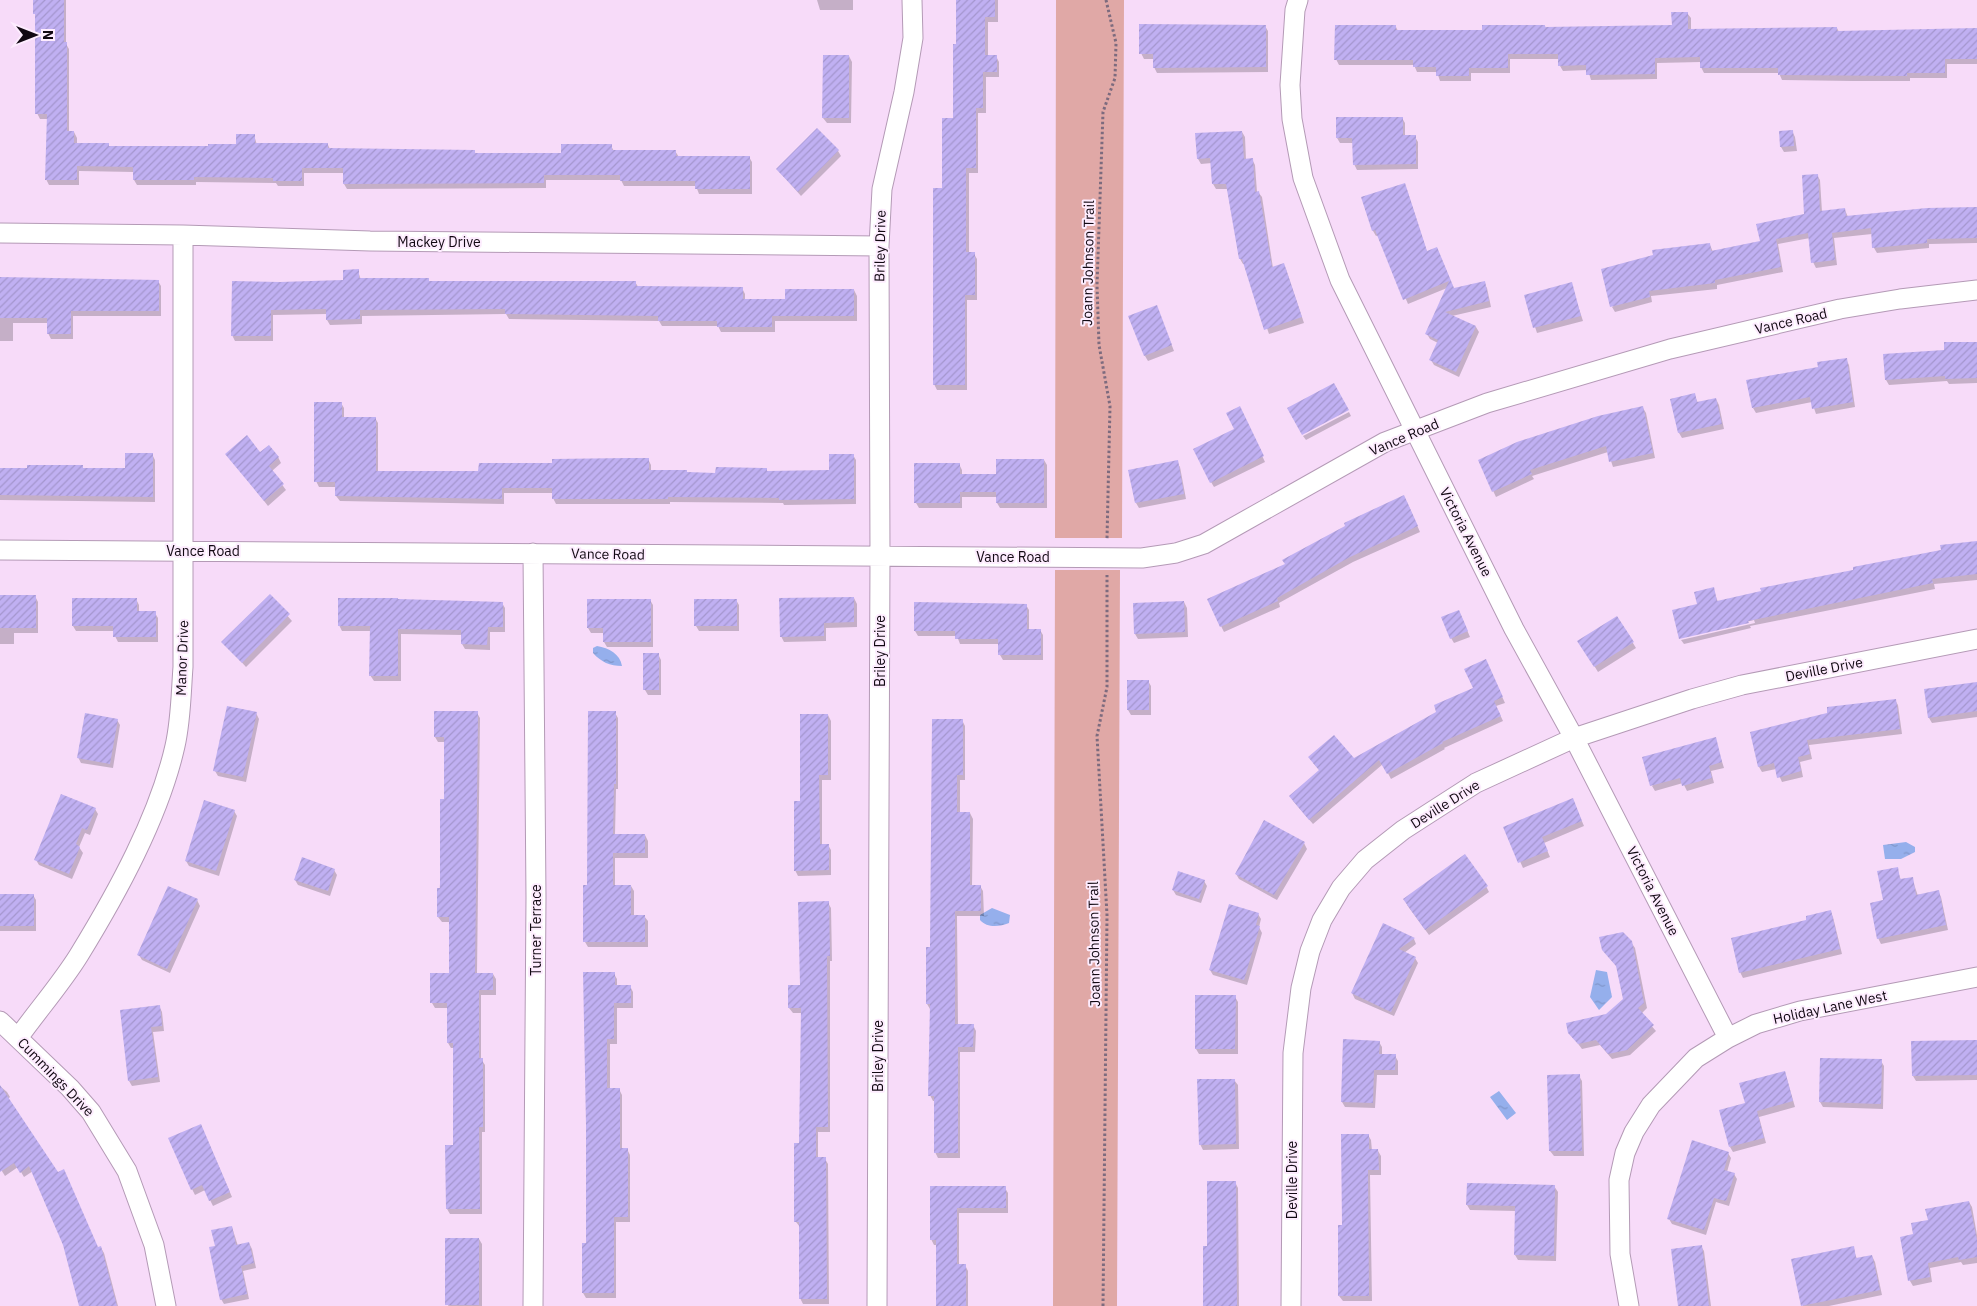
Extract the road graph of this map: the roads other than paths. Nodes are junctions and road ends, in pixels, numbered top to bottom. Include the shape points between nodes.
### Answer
1 (912, 0) edge
2 (1298, 0) edge
3 (0, 232) edge
4 (183, 236) junction
5 (879, 246) junction
6 (1977, 290) edge
7 (1415, 431) junction
8 (0, 550) edge
9 (184, 551) junction
10 (533, 553) junction
11 (880, 557) junction
12 (1977, 639) edge
13 (1574, 738) junction
14 (1977, 977) edge
15 (0, 1021) edge
16 (18, 1038) junction
17 (1728, 1038) junction
18 (166, 1306) edge
19 (533, 1306) edge
20 (878, 1306) edge
21 (1291, 1306) edge
22 (1629, 1306) edge

1 - 5 street, Briley Drive via 913,38 882,189
2 - 7 street, Victoria Avenue via 1290,85 1292,119 1303,178 1340,280
3 - 4 street, Mackey Drive
4 - 5 street, Mackey Drive
4 - 9 street, Manor Drive
5 - 11 street, Briley Drive
6 - 7 street, Vance Road via 1900,298 1840,309 1670,349 1488,402
7 - 11 street, Vance Road via 1385,442 1204,544 1176,553 1142,558
7 - 13 street, Victoria Avenue via 1514,629
8 - 9 street, Vance Road
9 - 10 street, Vance Road
9 - 16 street, Manor Drive via 180,713 162,793 130,866 78,956
10 - 11 street, Vance Road
10 - 19 street, Turner Terrace via 536,887
11 - 20 street, Briley Drive
12 - 13 street, Deville Drive via 1742,685
13 - 17 street, Victoria Avenue
13 - 21 street, Deville Drive via 1476,783 1403,830 1365,860 1341,888 1322,920 1301,988 1293,1052
14 - 17 street, Holiday Lane West via 1800,1011 1756,1024
15 - 16 street, Cummings Drive
16 - 18 street, Cummings Drive via 91,1112 127,1171 154,1244
17 - 22 street, Holiday Lane West via 1696,1058 1651,1106 1625,1153 1619,1180 1620,1254

